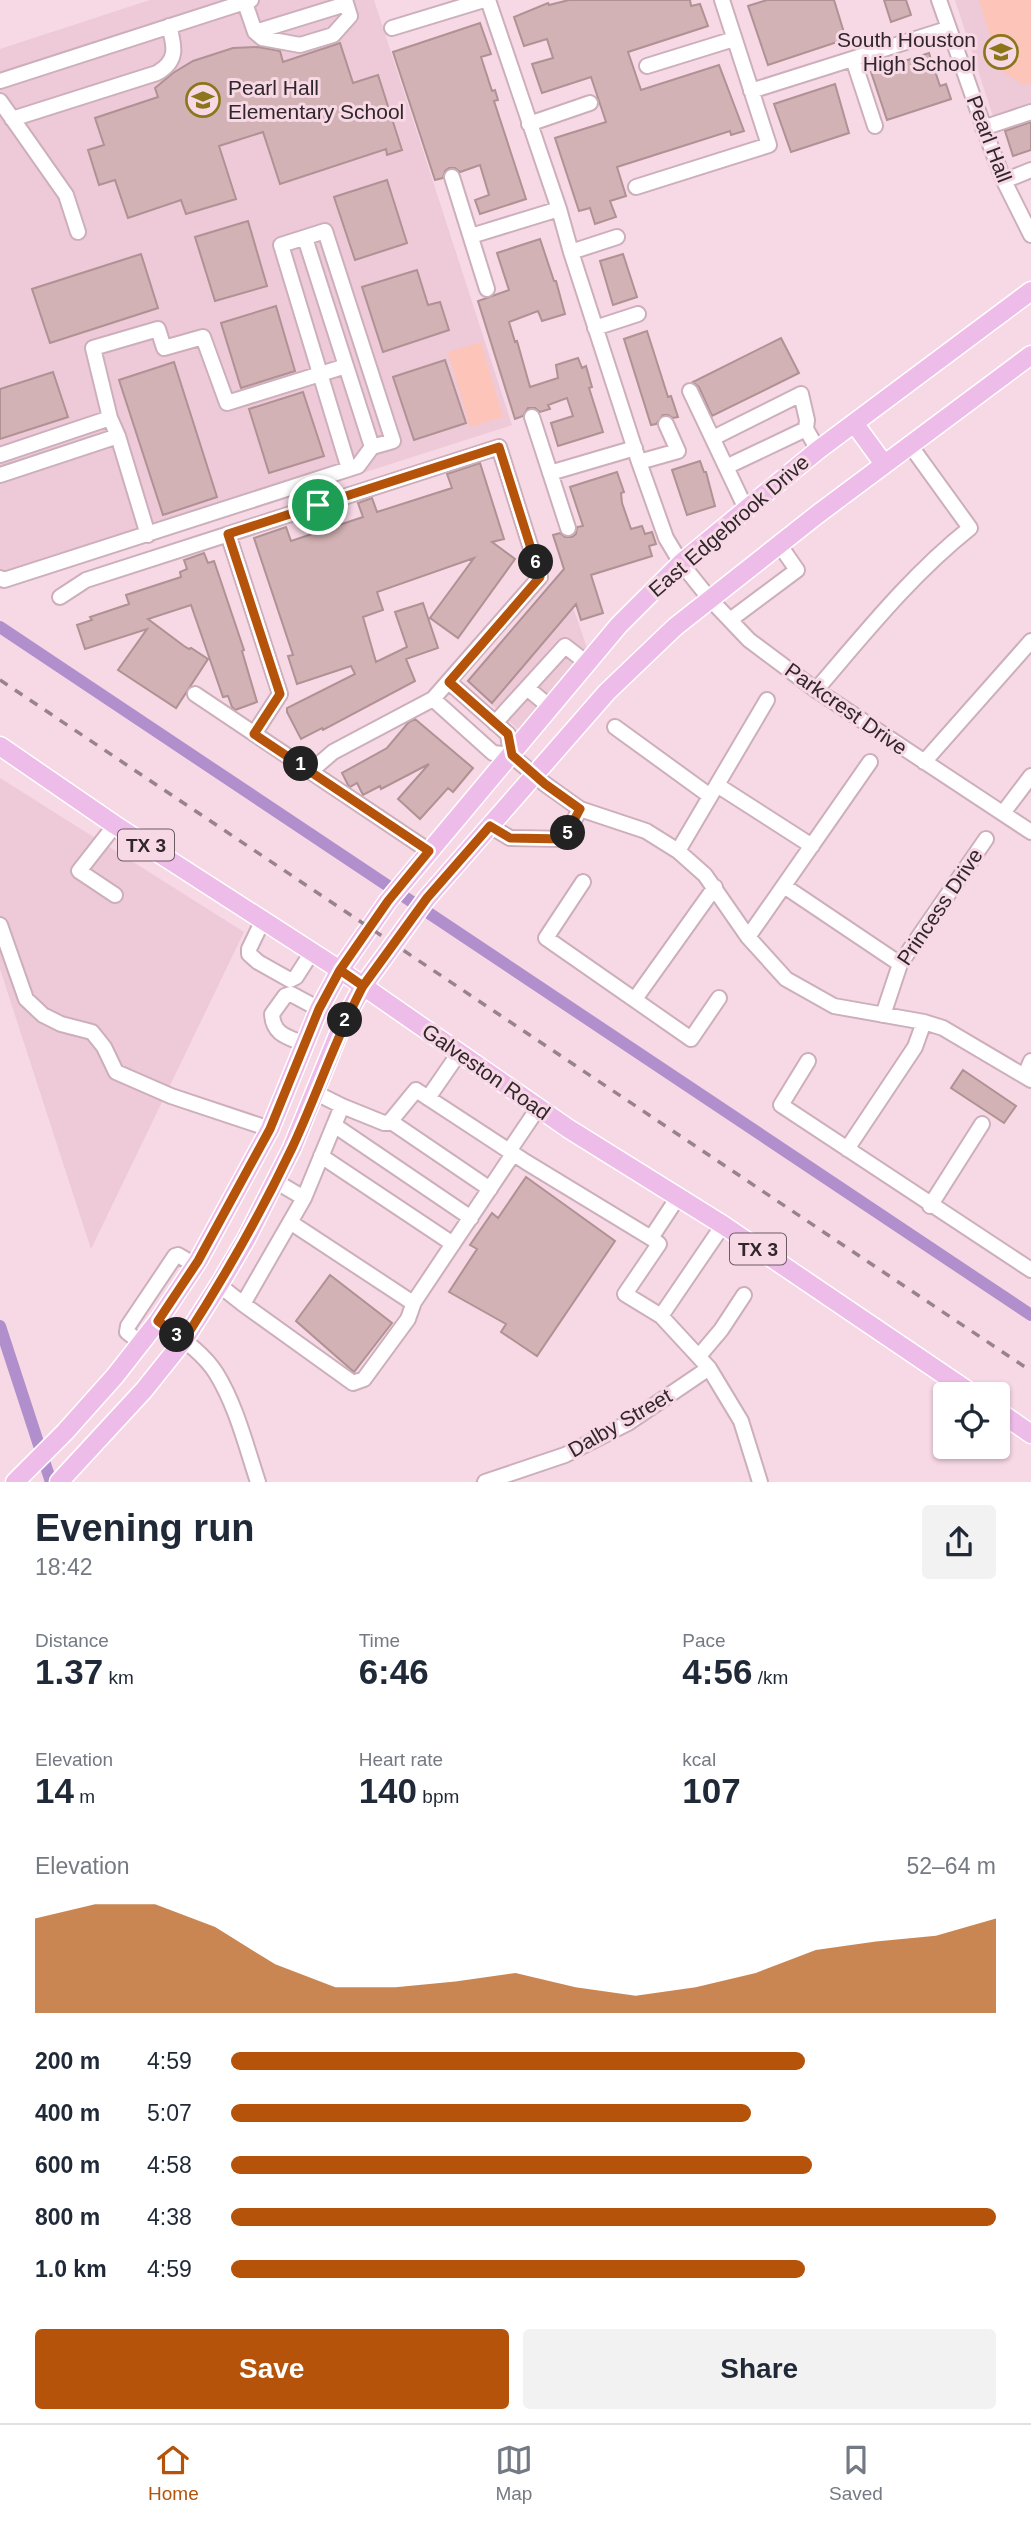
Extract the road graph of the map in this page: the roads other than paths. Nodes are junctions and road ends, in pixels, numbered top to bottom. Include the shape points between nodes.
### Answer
1 (486, 0) edge
2 (722, 0) edge
3 (939, 0) edge
4 (247, 1) edge
5 (346, 2) edge
6 (449, 5) edge
7 (169, 26) junction
8 (393, 29) dead end
9 (947, 29) junction
10 (255, 32) junction
11 (734, 39) junction
12 (853, 59) junction
13 (647, 66) dead end
14 (0, 81) edge
15 (751, 92) junction
16 (0, 101) edge
17 (590, 103) dead end
18 (1031, 112) edge
19 (12, 119) junction
20 (529, 124) junction
21 (875, 126) dead end
22 (984, 128) junction
23 (1031, 170) edge
24 (452, 177) dead end
25 (1004, 181) junction
26 (636, 187) dead end
27 (559, 209) junction
28 (78, 232) dead end
29 (1031, 235) edge
30 (471, 236) junction
31 (617, 237) dead end
32 (305, 238) junction
33 (570, 252) junction
34 (487, 289) dead end
35 (1031, 291) edge
36 (638, 314) dead end
37 (596, 328) junction
38 (1031, 355) edge
39 (346, 366) junction
40 (320, 374) junction
41 (690, 391) dead end
42 (110, 418) junction
43 (532, 418) dead end
44 (854, 423) junction
45 (666, 424) dead end
46 (806, 429) junction
47 (118, 436) junction
48 (713, 438) junction
49 (910, 444) junction
50 (372, 447) junction
51 (635, 447) junction
52 (818, 450) junction
53 (0, 455) edge
54 (639, 462) junction
55 (884, 464) junction
56 (726, 467) junction
57 (349, 469) junction
58 (550, 473) junction
59 (0, 475) edge
60 (746, 509) junction
61 (568, 528) dead end
62 (228, 534) junction
63 (148, 535) junction
64 (779, 544) junction
65 (681, 563) junction
66 (0, 578) edge
67 (60, 597) dead end
68 (709, 598) junction
69 (730, 620) junction
70 (1031, 641) edge
71 (587, 663) junction
72 (449, 682) junction
73 (527, 688) junction
74 (816, 690) junction
75 (195, 694) dead end
76 (432, 699) junction
77 (767, 700) dead end
78 (551, 708) junction
79 (495, 723) junction
80 (615, 727) dead end
81 (254, 734) junction
82 (0, 746) edge
83 (512, 755) junction
84 (870, 762) dead end
85 (924, 762) junction
86 (311, 771) junction
87 (535, 775) junction
88 (1031, 776) edge
89 (714, 790) junction
90 (580, 809) junction
91 (1003, 813) junction
92 (115, 825) junction
93 (490, 826) junction
94 (1031, 832) edge
95 (986, 839) dead end
96 (812, 846) junction
97 (429, 851) junction
98 (678, 851) junction
99 (583, 882) dead end
100 (784, 886) junction
101 (715, 887) junction
102 (115, 895) dead end
103 (263, 920) junction
104 (0, 925) edge
105 (748, 937) junction
106 (312, 952) junction
107 (900, 964) junction
108 (340, 970) junction
109 (363, 986) junction
110 (291, 987) junction
111 (719, 998) dead end
112 (635, 999) junction
113 (319, 1009) junction
114 (883, 1015) junction
115 (924, 1022) junction
116 (305, 1044) junction
117 (459, 1053) junction
118 (808, 1061) dead end
119 (1029, 1072) edge
120 (314, 1092) junction
121 (428, 1098) junction
122 (342, 1106) junction
123 (537, 1108) junction
124 (390, 1121) junction
125 (982, 1124) dead end
126 (334, 1125) junction
127 (270, 1129) junction
128 (847, 1149) junction
129 (511, 1152) junction
130 (321, 1157) junction
131 (250, 1167) junction
132 (275, 1181) junction
133 (490, 1189) junction
134 (678, 1197) junction
135 (304, 1198) junction
136 (930, 1206) junction
137 (471, 1218) junction
138 (290, 1222) junction
139 (723, 1225) junction
140 (651, 1238) junction
141 (453, 1244) junction
142 (195, 1265) junction
143 (1029, 1265) edge
144 (219, 1285) junction
145 (149, 1295) junction
146 (744, 1296) dead end
147 (243, 1304) junction
148 (413, 1304) junction
149 (163, 1314) junction
150 (661, 1317) junction
151 (184, 1340) junction
152 (141, 1343) junction
153 (704, 1362) junction
154 (955, 1382) edge
155 (1010, 1419) edge
156 (1031, 1434) edge
157 (19, 1478) edge
158 (59, 1482) edge
159 (258, 1482) edge
160 (485, 1482) edge
161 (760, 1482) edge

1 - 6 street
1 - 20 street, Parkcrest Drive
2 - 11 street
3 - 9 street, Pearl Hall
4 - 7 street
4 - 10 street
5 - 10 street
5 - 10 street via 350,16 333,35 306,44 262,38
6 - 8 street
7 - 14 street
7 - 19 street via 174,55 158,74
9 - 12 street
9 - 22 street, Pearl Hall
11 - 13 street
11 - 15 street
12 - 15 street
12 - 21 street
15 - 26 street via 769,145
16 - 19 street
17 - 20 street
18 - 22 street
19 - 28 street via 66,195
20 - 27 street, Parkcrest Drive
22 - 25 street, Pearl Hall
23 - 25 street
24 - 30 street
25 - 29 street, Pearl Hall
27 - 30 street
27 - 33 street, Parkcrest Drive
30 - 34 street
31 - 33 street
32 - 39 street
32 - 40 street via 281,245
32 - 50 street via 325,231 393,441
33 - 37 street, Parkcrest Drive
35 - 44 main road, East Edgebrook Drive
36 - 37 street
37 - 51 street, Parkcrest Drive
38 - 49 main road, East Edgebrook Drive
39 - 40 street
39 - 50 street
40 - 42 street via 227,403 203,337 164,348 158,328 93,348
40 - 57 street
41 - 48 street
42 - 47 street
42 - 53 street
43 - 58 street
44 - 52 main road, East Edgebrook Drive
44 - 55 main road
45 - 54 street via 678,451
46 - 48 street via 801,394
46 - 52 street
46 - 56 street
47 - 59 street
47 - 63 street
48 - 56 street
49 - 55 main road, East Edgebrook Drive
49 - 74 street via 970,528 906,586
50 - 57 street via 358,466
51 - 54 street, Parkcrest Drive
51 - 58 street
52 - 60 main road, East Edgebrook Drive
54 - 65 street, Parkcrest Drive via 666,538
55 - 64 main road, East Edgebrook Drive
56 - 60 street
57 - 63 street
58 - 61 street
60 - 65 main road, East Edgebrook Drive
62 - 67 street via 86,580
62 - 72 street via 499,447 540,577
62 - 81 street via 280,694
63 - 66 street
64 - 68 main road, East Edgebrook Drive
64 - 69 street via 797,570
65 - 68 street, Parkcrest Drive
65 - 71 main road, East Edgebrook Drive
68 - 69 street, Parkcrest Drive
68 - 87 main road, East Edgebrook Drive via 607,692
69 - 74 street, Parkcrest Drive via 749,640
70 - 85 street
71 - 73 street via 565,646
71 - 78 main road, East Edgebrook Drive
72 - 76 street
72 - 79 street
73 - 78 street
73 - 79 street
74 - 85 street, Parkcrest Drive
75 - 81 street
76 - 83 street via 494,753
76 - 86 street via 333,752
77 - 89 street
78 - 83 main road, East Edgebrook Drive
79 - 83 street via 508,734
80 - 89 street
81 - 86 street
82 - 92 main road, Galveston Road / TX 3
83 - 87 street
83 - 97 main road, East Edgebrook Drive
84 - 96 street
85 - 91 street, Parkcrest Drive
86 - 97 street
87 - 90 street
87 - 93 main road, East Edgebrook Drive
88 - 91 street
89 - 96 street
89 - 98 street
90 - 93 street via 564,839 510,838
90 - 98 street via 646,831
91 - 94 street, Parkcrest Drive
92 - 102 street via 79,871
92 - 103 main road, Galveston Road / TX 3
93 - 109 main road, East Edgebrook Drive via 427,898
95 - 107 street, Princess Drive
96 - 100 street
97 - 108 main road, East Edgebrook Drive
98 - 101 street
99 - 112 street via 546,938
100 - 105 street
100 - 107 street
101 - 105 street
101 - 112 street
103 - 106 main road, Galveston Road / TX 3
103 - 110 street via 249,954
104 - 127 street via 26,999 61,1024 92,1032 116,1072
105 - 114 street via 786,979 834,1006
106 - 108 main road, Galveston Road / TX 3
106 - 110 street
107 - 114 street, Princess Drive
108 - 109 main road, Galveston Road / TX 3
108 - 113 main road, East Edgebrook Drive
109 - 117 main road, Galveston Road / TX 3
109 - 120 main road, East Edgebrook Drive
110 - 113 street
110 - 116 street via 272,1014 273,1026 278,1033
111 - 112 street via 691,1039
113 - 116 main road, East Edgebrook Drive
114 - 115 street
115 - 119 street
115 - 128 street via 915,1047
116 - 127 main road, East Edgebrook Drive
117 - 121 street
117 - 123 main road, Galveston Road / TX 3
118 - 128 street via 781,1105
120 - 122 street
120 - 132 main road, East Edgebrook Drive
121 - 124 street via 416,1090
121 - 129 street
122 - 124 street via 384,1123
122 - 126 street
123 - 129 street
123 - 134 main road, Galveston Road / TX 3
124 - 133 street
125 - 136 street
126 - 130 street
126 - 137 street
127 - 131 main road, East Edgebrook Drive
128 - 136 street
129 - 133 street
129 - 140 street
130 - 135 street
130 - 141 street
131 - 132 main road
131 - 142 main road, East Edgebrook Drive
132 - 135 street
132 - 144 main road, East Edgebrook Drive
133 - 137 street
134 - 139 main road, Galveston Road / TX 3
134 - 140 street
135 - 138 street
136 - 143 street
137 - 141 street
138 - 147 street
138 - 148 street
139 - 150 street
139 - 154 main road, Galveston Road / TX 3
140 - 150 street via 659,1244 625,1294
141 - 148 street
142 - 145 street via 175,1256
142 - 149 main road, East Edgebrook Drive
144 - 147 street
144 - 151 main road, East Edgebrook Drive
145 - 149 street
145 - 152 street via 127,1332
146 - 153 street, Dalby Street
147 - 148 street via 353,1383 364,1379 408,1319
149 - 151 street
149 - 152 main road, East Edgebrook Drive
150 - 153 street
151 - 158 main road, East Edgebrook Drive
151 - 159 street via 215,1372
152 - 157 main road, East Edgebrook Drive
153 - 160 street, Dalby Street via 628,1423 565,1455
153 - 161 street via 741,1421
155 - 156 main road

